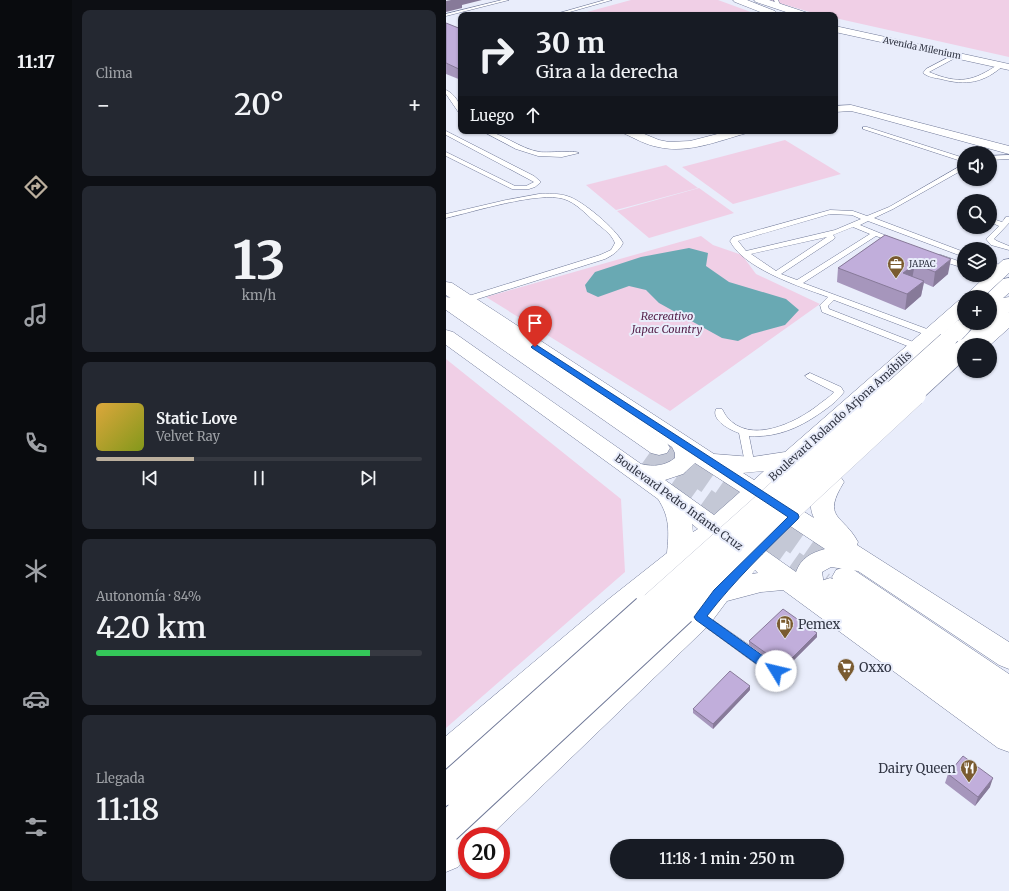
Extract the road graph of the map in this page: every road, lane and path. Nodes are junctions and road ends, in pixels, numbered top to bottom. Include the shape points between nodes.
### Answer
1 (507, 0) edge
2 (610, 0) edge
3 (738, 0) edge
4 (759, 0) edge
5 (779, 8) edge
6 (458, 12) edge
7 (458, 12) edge
8 (565, 12) edge
9 (794, 12) edge
10 (446, 15) edge
11 (838, 23) edge
12 (838, 30) edge
13 (955, 56) junction
14 (1006, 64) edge
15 (446, 92) edge
16 (458, 107) edge
17 (838, 109) edge
18 (865, 128) dead end
19 (446, 133) edge
20 (491, 134) edge
21 (634, 134) edge
22 (714, 134) edge
23 (729, 134) edge
24 (720, 136) junction
25 (1009, 150) edge
26 (576, 153) dead end
27 (446, 154) edge
28 (1009, 157) edge
29 (957, 158) edge
30 (997, 158) edge
31 (997, 159) edge
32 (1009, 163) edge
33 (957, 170) edge
34 (446, 216) edge
35 (869, 219) junction
36 (997, 220) edge
37 (1008, 220) edge
38 (854, 225) junction
39 (837, 232) junction
40 (876, 233) junction
41 (905, 244) edge
42 (1009, 248) edge
43 (927, 252) edge
44 (957, 252) edge
45 (747, 253) junction
46 (957, 256) edge
47 (949, 261) junction
48 (957, 264) edge
49 (999, 272) edge
50 (776, 274) junction
51 (796, 284) junction
52 (446, 287) edge
53 (980, 290) edge
54 (993, 290) edge
55 (833, 297) junction
56 (465, 300) junction
57 (446, 302) edge
58 (1009, 302) edge
59 (997, 314) edge
60 (446, 318) edge
61 (1009, 318) edge
62 (957, 320) edge
63 (959, 330) edge
64 (973, 330) edge
65 (446, 336) edge
66 (988, 338) edge
67 (946, 343) edge
68 (957, 366) edge
69 (810, 376) dead end
70 (719, 411) dead end
71 (744, 433) junction
72 (680, 443) junction
73 (645, 458) junction
74 (793, 458) junction
75 (705, 459) junction
76 (750, 466) junction
77 (832, 482) junction
78 (659, 487) junction
79 (755, 492) junction
80 (794, 517) junction
81 (697, 542) junction
82 (754, 556) junction
83 (843, 578) junction
84 (789, 580) junction
85 (718, 593) junction
86 (700, 617) junction
87 (1009, 657) edge
88 (776, 671) dead end
89 (1009, 690) edge
90 (1009, 715) edge
91 (1009, 738) edge
92 (446, 755) edge
93 (446, 790) edge
94 (446, 828) edge
95 (446, 855) edge

1 - 6 lane
2 - 8 lane
3 - 5 main road
4 - 5 main road
5 - 9 main road
7 - 10 lane
11 - 14 main road, Avenida Milenium
12 - 13 main road, Avenida Milenium
13 - 14 main road, Avenida Milenium
13 - 14 lane via 926,73 954,81 970,82
15 - 16 lane
17 - 25 street via 851,108 869,112
18 - 29 lane
19 - 27 lane via 538,182 524,188 514,188
20 - 26 lane via 530,153 557,156
21 - 24 street via 657,143 675,146
22 - 24 street
23 - 24 street
28 - 30 lane
31 - 32 lane
33 - 35 lane
34 - 56 lane via 527,198 565,197 588,212 616,236 619,244 610,254
35 - 38 lane
35 - 44 lane
35 - 45 lane via 845,212 830,212 736,239 734,244
36 - 37 lane
37 - 42 lane via 990,239
38 - 39 lane
38 - 40 lane
39 - 45 lane
39 - 50 lane
40 - 41 lane
40 - 51 lane
43 - 47 lane
45 - 50 lane
46 - 47 lane
47 - 48 lane
49 - 53 main road
49 - 54 main road
50 - 51 lane
51 - 55 lane
52 - 56 main road, Boulevard Pedro Infante Cruz
55 - 67 lane
55 - 67 lane via 824,305 825,310
56 - 72 main road, Boulevard Pedro Infante Cruz
57 - 73 main road, Boulevard Pedro Infante Cruz
58 - 59 main road, Boulevard Rolando Arjona Amábilis
60 - 73 main road, Boulevard Pedro Infante Cruz via 502,354
61 - 66 main road
62 - 67 main road, Boulevard Rolando Arjona Amábilis
63 - 67 main road, Boulevard Rolando Arjona Amábilis
64 - 67 main road, Boulevard Rolando Arjona Amábilis
65 - 73 main road, Boulevard Pedro Infante Cruz
67 - 74 main road, Boulevard Rolando Arjona Amábilis
67 - 93 main road, bridge
67 - 94 main road, bridge
68 - 77 main road
69 - 71 lane via 833,386 839,392 812,415 792,427 770,432
70 - 71 lane via 723,419
71 - 76 lane
72 - 73 main road via 686,453 686,460 668,472 643,473
72 - 75 main road, Boulevard Pedro Infante Cruz
73 - 78 main road, Boulevard Pedro Infante Cruz
74 - 76 main road
74 - 79 main road, Boulevard Rolando Arjona Amábilis
75 - 76 main road
75 - 79 main road, Boulevard Pedro Infante Cruz
77 - 80 main road
77 - 83 main road via 822,501 822,510
78 - 81 main road, Boulevard Pedro Infante Cruz
78 - 81 main road via 672,500 678,512 681,534
79 - 80 main road, Boulevard Pedro Infante Cruz
79 - 81 main road, Boulevard Rolando Arjona Amábilis
80 - 82 main road
80 - 83 main road, Boulevard Pedro Infante Cruz
81 - 82 main road, Boulevard Pedro Infante Cruz
81 - 92 main road, Boulevard Rolando Arjona Amábilis via 619,605
82 - 84 main road, Boulevard Pedro Infante Cruz
82 - 85 main road
83 - 84 main road, Boulevard Pedro Infante Cruz
83 - 87 main road, Boulevard Pedro Infante Cruz
83 - 89 main road, Boulevard Pedro Infante Cruz
83 - 90 main road, Boulevard Pedro Infante Cruz
83 - 91 main road, Boulevard Pedro Infante Cruz
84 - 85 main road via 761,582
85 - 86 main road
86 - 88 lane
86 - 95 main road

